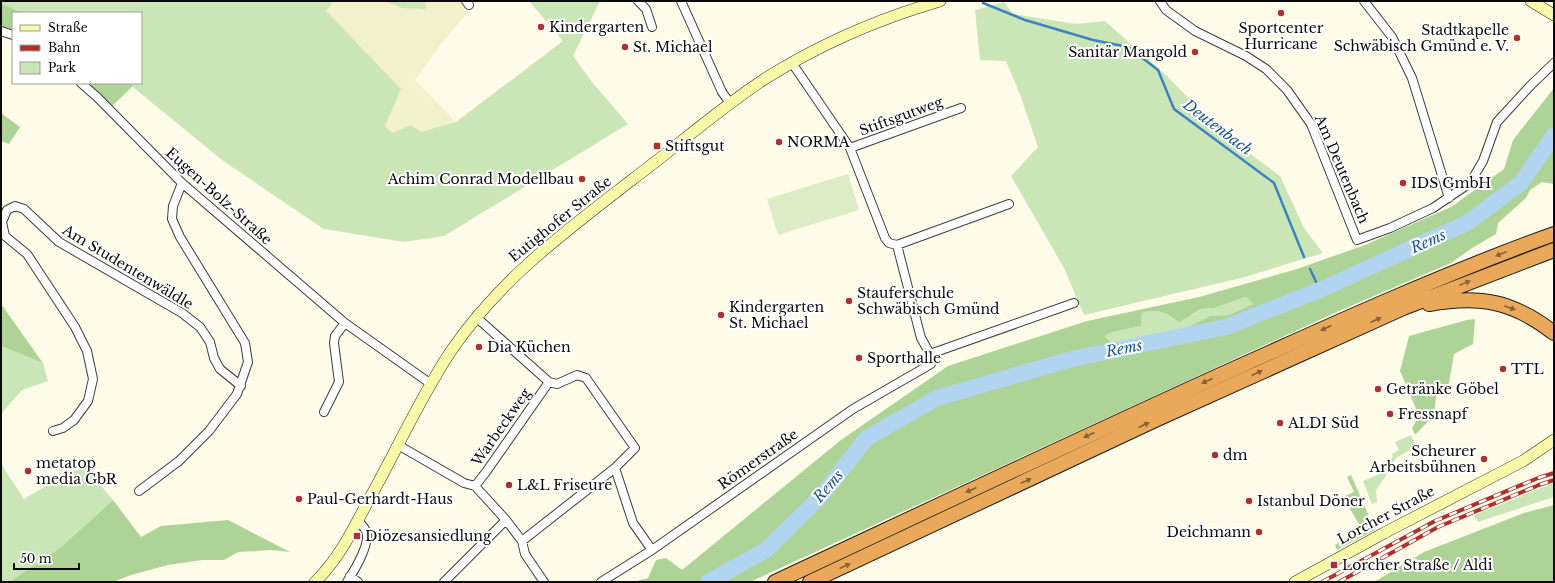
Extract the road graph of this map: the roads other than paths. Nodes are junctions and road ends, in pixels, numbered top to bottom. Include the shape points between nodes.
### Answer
1 (638, 1) edge
2 (681, 1) edge
3 (940, 1) edge
4 (1160, 1) edge
5 (1364, 1) edge
6 (1531, 1) edge
7 (1554, 16) edge
8 (652, 27) dead end
9 (1, 31) edge
10 (12, 35) edge
11 (792, 63) junction
12 (1554, 63) edge
13 (82, 84) edge
14 (730, 104) junction
15 (961, 108) dead end
16 (850, 148) junction
17 (182, 183) junction
18 (1449, 198) junction
19 (1009, 204) dead end
20 (1554, 234) edge
21 (897, 245) junction
22 (1554, 250) edge
23 (1074, 303) dead end
24 (1403, 308) junction
25 (476, 317) junction
26 (344, 323) junction
27 (1554, 333) edge
28 (932, 358) junction
29 (548, 382) junction
30 (431, 384) junction
31 (241, 386) junction
32 (324, 412) dead end
33 (53, 431) dead end
34 (1554, 440) edge
35 (398, 445) junction
36 (615, 468) junction
37 (474, 486) junction
38 (139, 491) dead end
39 (358, 520) junction
40 (506, 520) junction
41 (522, 541) junction
42 (652, 550) junction
43 (349, 579) edge
44 (315, 582) edge
45 (358, 582) edge
46 (444, 582) edge
47 (544, 582) edge
48 (601, 582) edge
49 (775, 582) edge
50 (810, 582) edge
51 (1295, 582) edge

1 - 8 street via 646,9
2 - 14 street via 719,86
3 - 11 street, Eutighofer Straße via 884,18
4 - 18 street, Am Deutenbach via 1166,10 1195,31 1246,56 1287,90 1311,124 1357,240 1397,225
5 - 18 street via 1392,37 1412,78
6 - 7 street
9 - 10 street
11 - 14 street, Eutighofer Straße
11 - 16 street, Stiftsgutweg
12 - 18 street, Am Deutenbach via 1497,122 1478,172 1470,183
13 - 17 street, Eugen-Bolz-Straße
14 - 25 street, Eutighofer Straße via 533,258
15 - 16 street, Stiftsgutweg
16 - 21 street, Stiftsgutweg via 885,238 889,244
17 - 26 street, Eugen-Bolz-Straße
17 - 31 street via 173,206 172,219 180,237 245,344 248,362
19 - 21 street
20 -> 49 highway via 1479,262 1361,312 1105,427
21 - 28 street via 920,338
24 -> 22 highway
23 - 28 street, Römerstraße
24 -> 27 highway via 1470,299 1492,302 1522,312
50 -> 24 highway via 1153,421
25 - 29 street
25 - 30 street, Eutighofer Straße
26 - 30 street, Eugen-Bolz-Straße
26 - 32 street via 335,336 334,343 339,382
28 - 42 street, Römerstraße via 931,364 853,409
29 - 36 street via 557,384 577,376 586,378 635,448
29 - 37 street, Warbeckweg
30 - 35 street, Eutighofer Straße
31 - 33 street, Am Studentenwäldle via 220,369 210,342 200,327 182,313 59,242 24,209 15,206 7,210 2,222 5,236 27,254 75,327 87,351 93,379 88,400 74,420 64,428
31 - 38 street via 208,431 178,460
34 - 51 street, Lorcher Straße via 1523,461
35 - 37 street via 464,483
35 - 39 street, Eutighofer Straße
36 - 41 street
36 - 42 street via 633,523
37 - 40 street
39 - 43 street via 366,532 367,540
39 - 44 street, Eutighofer Straße via 336,559
40 - 41 street
40 - 46 street
41 - 47 street via 526,554
42 - 48 street, Römerstraße
43 - 45 street

